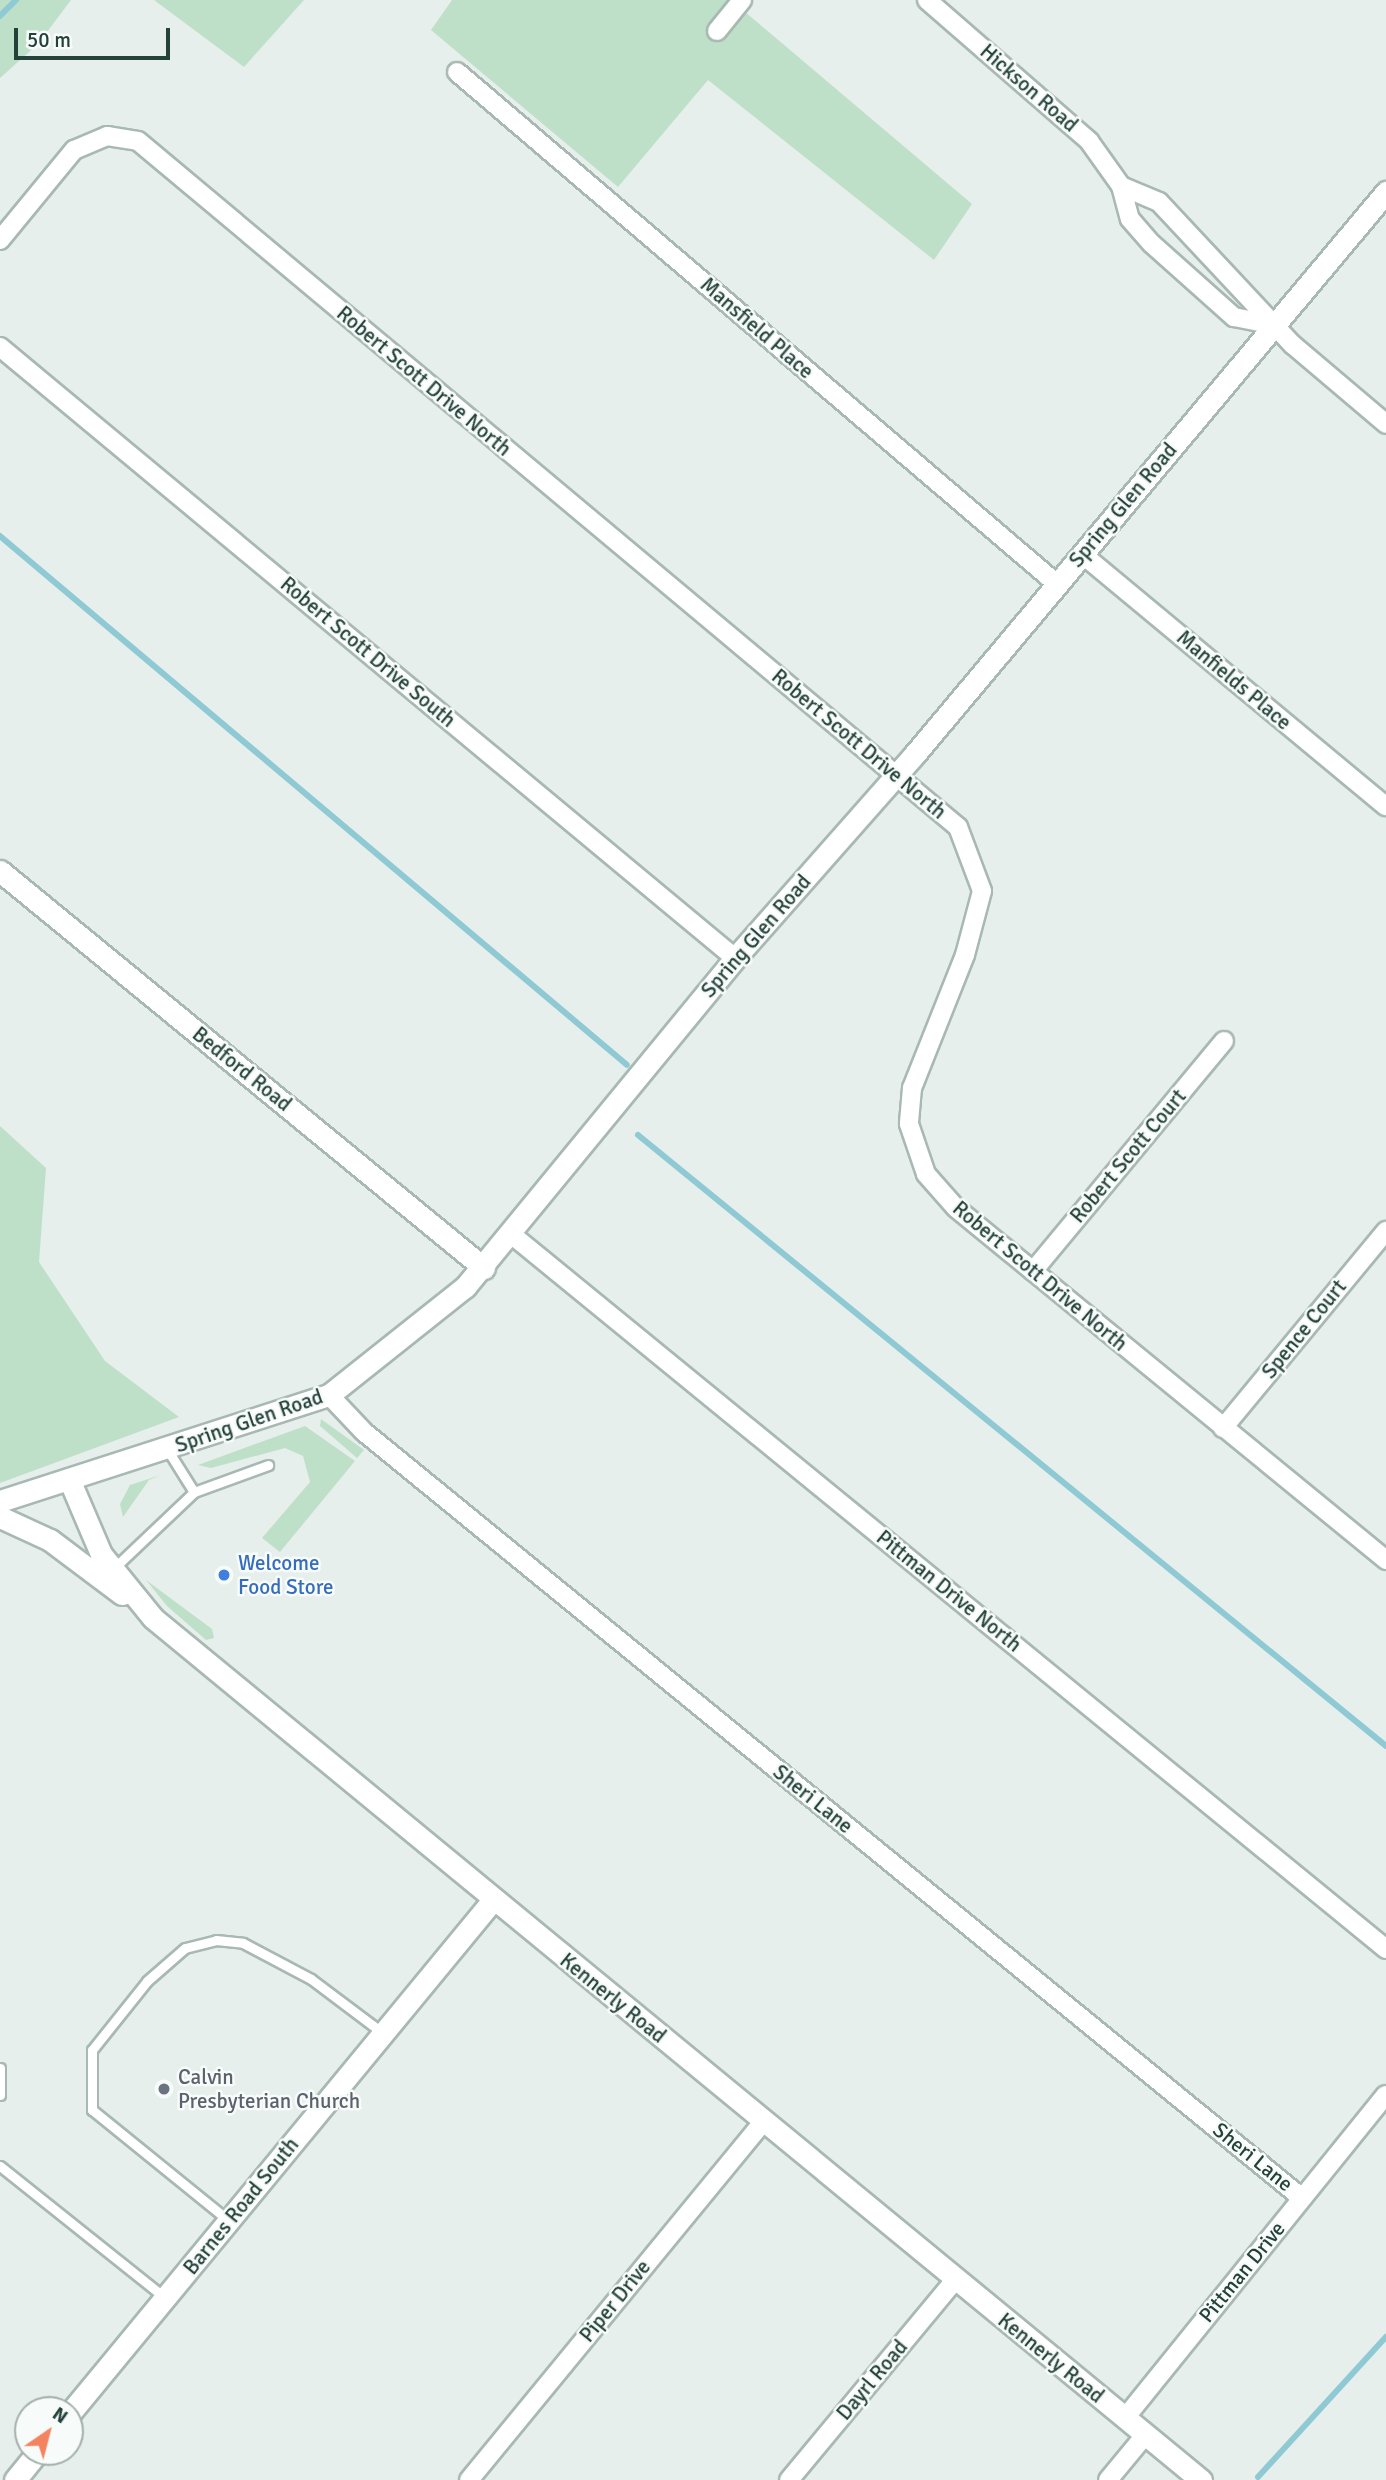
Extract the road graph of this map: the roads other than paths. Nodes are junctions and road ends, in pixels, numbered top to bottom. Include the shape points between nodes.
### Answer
1 (741, 0) edge
2 (927, 0) edge
3 (716, 31) dead end
4 (457, 72) dead end
5 (1121, 186) junction
6 (1386, 192) edge
7 (0, 240) edge
8 (1274, 325) junction
9 (0, 347) edge
10 (1386, 424) edge
11 (1082, 554) junction
12 (1057, 584) junction
13 (898, 775) junction
14 (1386, 806) edge
15 (0, 871) edge
16 (735, 958) junction
17 (1224, 1041) dead end
18 (1386, 1231) edge
19 (511, 1234) junction
20 (484, 1268) junction
21 (1033, 1271) junction
22 (329, 1395) junction
23 (1223, 1427) junction
24 (167, 1449) junction
25 (268, 1465) dead end
26 (69, 1479) junction
27 (194, 1492) junction
28 (0, 1501) edge
29 (0, 1517) edge
30 (1386, 1560) edge
31 (112, 1570) junction
32 (148, 1613) junction
33 (492, 1901) junction
34 (1386, 1949) edge
35 (383, 2033) junction
36 (0, 2068) edge
37 (0, 2095) edge
38 (1386, 2095) edge
39 (763, 2122) junction
40 (0, 2166) edge
41 (1302, 2198) junction
42 (228, 2220) junction
43 (955, 2280) junction
44 (166, 2298) junction
45 (84, 2396) edge
46 (1125, 2418) junction
47 (1146, 2434) junction
48 (26, 2466) edge
49 (15, 2480) edge
50 (469, 2480) edge
51 (789, 2480) edge
52 (1108, 2480) edge
53 (1201, 2480) edge

1 - 3 street
2 - 5 street, Hickson Road via 1052,105
4 - 12 street, Mansfield Place
5 - 8 street, Hickson Road via 1160,202
5 - 8 street, Hickson Road via 1137,228 1196,284 1234,317
6 - 8 street, Spring Glen Road
7 - 13 street, Robert Scott Drive North via 74,150 107,136 150,149
8 - 10 street, Hickson Road
8 - 11 street, Spring Glen Road
9 - 16 street, Robert Scott Drive South
11 - 12 street, Spring Glen Road
11 - 14 street, Manfields Place
12 - 13 street, Spring Glen Road
13 - 16 street, Spring Glen Road
13 - 21 street, Robert Scott Drive North via 958,827 982,891 965,955 912,1088 914,1147 926,1174 956,1208
15 - 20 street, Bedford Road
16 - 19 street, Spring Glen Road
17 - 21 street, Robert Scott Court
18 - 23 street, Spence Court
19 - 20 street, Spring Glen Road
19 - 34 street, Pittman Drive North
20 - 22 street, Spring Glen Road via 426,1323
21 - 23 street, Robert Scott Drive North
22 - 24 street, Spring Glen Road
22 - 41 street, Sheri Lane via 364,1432
23 - 30 street, Robert Scott Drive North
24 - 26 street, Spring Glen Road
24 - 27 lane
25 - 27 lane
26 - 28 street, Spring Glen Road
26 - 31 street, Kennerly Road
27 - 31 lane
29 - 32 street via 50,1540
31 - 32 street, Kennerly Road
32 - 33 street, Kennerly Road
33 - 35 street, Barnes Road South
33 - 39 street, Kennerly Road
35 - 42 street, Barnes Road South
35 - 42 lane via 311,1979 243,1943 216,1940 185,1948 147,1981 92,2050 92,2110
36 - 37 lane
38 - 41 street, Pittman Drive
39 - 43 street, Kennerly Road
39 - 50 street, Piper Drive
40 - 44 lane
41 - 46 street, Pittman Drive
42 - 44 street, Barnes Road South
43 - 46 street, Kennerly Road
43 - 51 street, Dayrl Road
44 - 45 street, Barnes Road South
46 - 47 street, Kennerly Road
47 - 52 street
47 - 53 street, Kennerly Road
48 - 49 street

